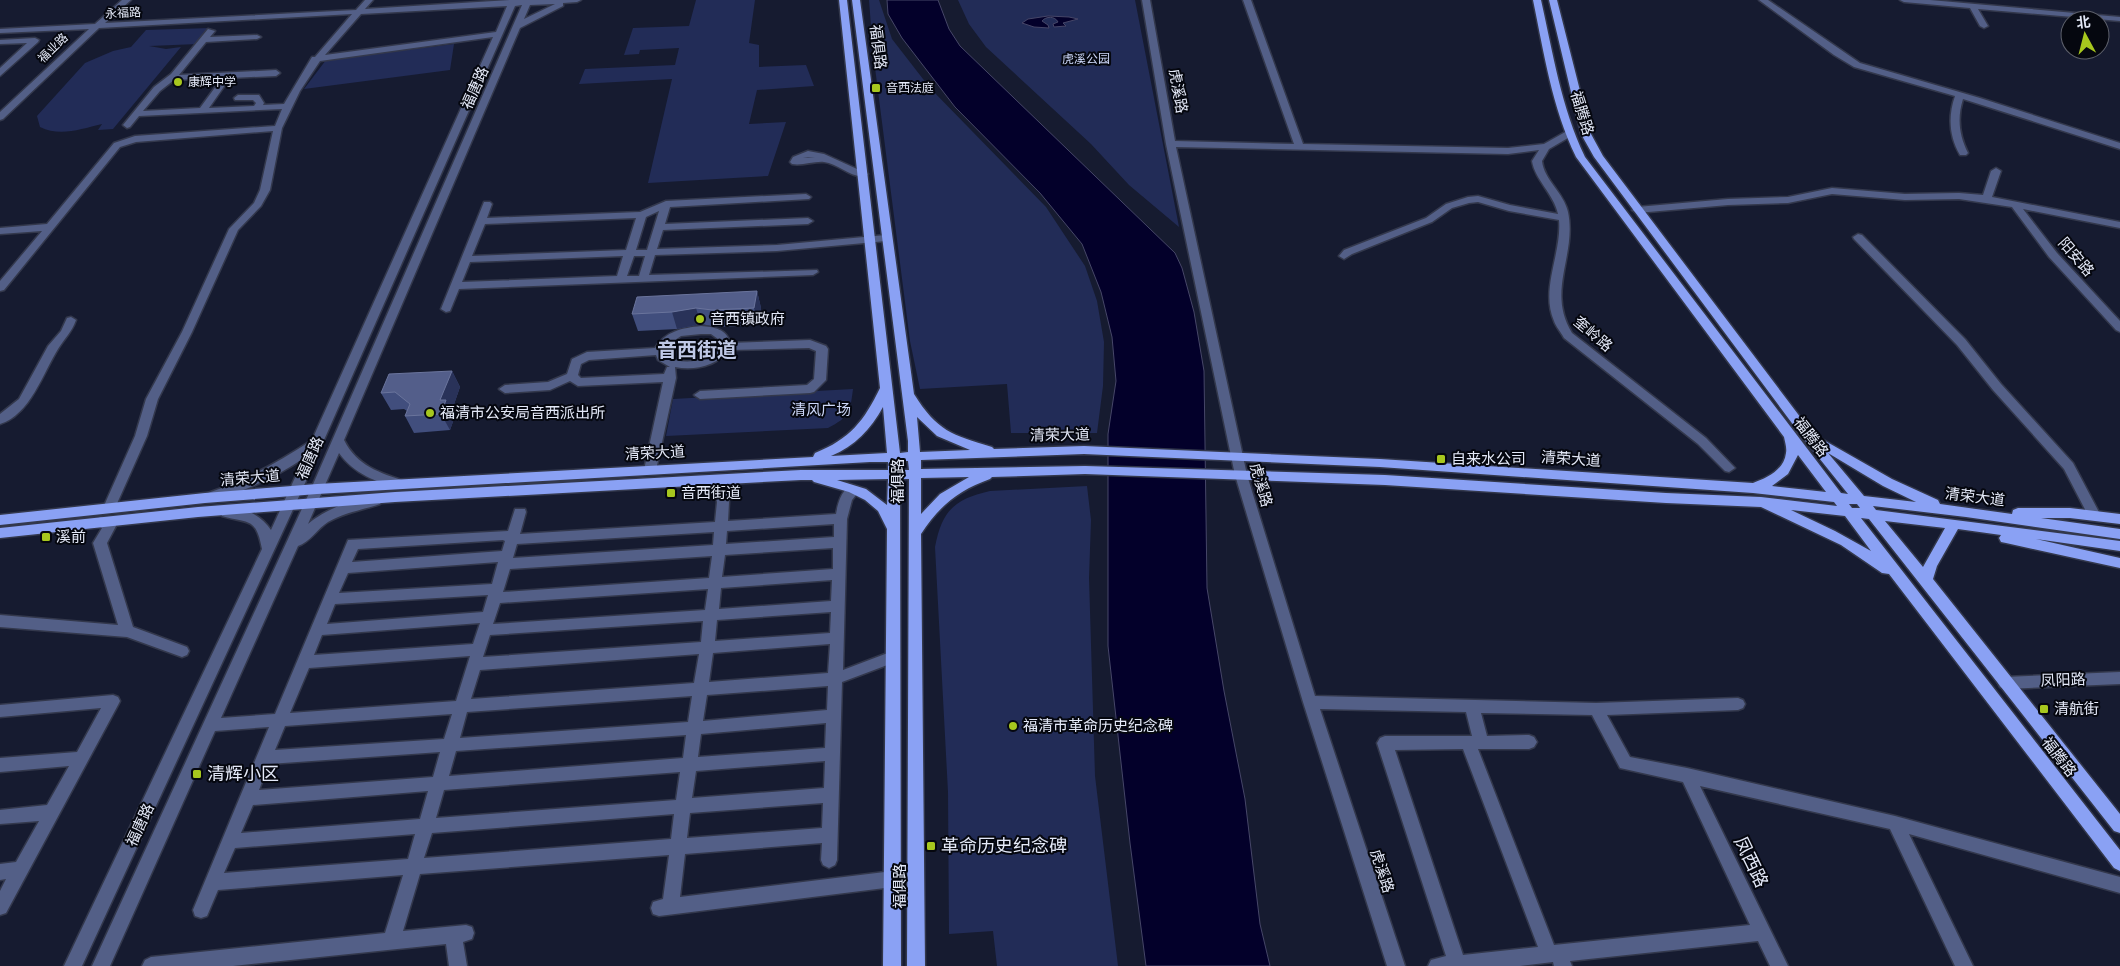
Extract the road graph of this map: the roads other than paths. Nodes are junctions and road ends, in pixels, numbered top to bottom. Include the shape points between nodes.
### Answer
1 (117, 0) edge
2 (127, 0) edge
3 (368, 0) edge
4 (572, 0) edge
5 (577, 0) edge
6 (846, 0) edge
7 (1146, 0) edge
8 (1247, 0) edge
9 (1537, 0) edge
10 (1553, 0) edge
11 (1763, 0) edge
12 (1904, 0) edge
13 (1966, 0) edge
14 (510, 1) edge
15 (528, 1) edge
16 (1996, 1) edge
17 (475, 3) edge
18 (1973, 6) junction
19 (360, 10) junction
20 (2120, 13) edge
21 (2120, 19) edge
22 (93, 24) junction
23 (517, 26) junction
24 (1984, 26) dead end
25 (0, 28) edge
26 (0, 31) edge
27 (211, 31) dead end
28 (500, 31) junction
29 (257, 37) dead end
30 (204, 40) junction
31 (0, 42) edge
32 (315, 59) junction
33 (0, 73) edge
34 (276, 73) dead end
35 (228, 75) junction
36 (171, 78) junction
37 (1960, 95) junction
38 (238, 98) dead end
39 (286, 106) junction
40 (0, 109) edge
41 (204, 109) junction
42 (256, 109) junction
43 (136, 114) junction
44 (0, 117) edge
45 (127, 125) dead end
46 (278, 128) junction
47 (1570, 133) junction
48 (1171, 144) junction
49 (1299, 146) junction
50 (2120, 146) edge
51 (1546, 147) junction
52 (1962, 153) dead end
53 (828, 160) dead end
54 (1996, 172) dead end
55 (863, 174) junction
56 (806, 198) dead end
57 (1987, 198) junction
58 (2014, 203) junction
59 (487, 204) dead end
60 (666, 204) junction
61 (1636, 210) junction
62 (642, 215) junction
63 (1563, 218) junction
64 (481, 221) junction
65 (808, 221) dead end
66 (2120, 225) edge
67 (49, 227) junction
68 (659, 227) junction
69 (0, 231) edge
70 (1858, 237) dead end
71 (886, 238) junction
72 (870, 240) junction
73 (651, 252) junction
74 (629, 253) junction
75 (1344, 256) dead end
76 (466, 259) junction
77 (813, 272) dead end
78 (643, 279) junction
79 (621, 280) junction
80 (455, 286) junction
81 (0, 288) edge
82 (446, 309) dead end
83 (70, 320) dead end
84 (2120, 328) edge
85 (725, 347) junction
86 (659, 351) junction
87 (672, 364) junction
88 (572, 376) junction
89 (670, 378) junction
90 (886, 388) junction
91 (905, 388) junction
92 (505, 389) dead end
93 (700, 395) dead end
94 (0, 420) edge
95 (1808, 435) junction
96 (1790, 436) junction
97 (338, 440) junction
98 (318, 441) junction
99 (1002, 452) junction
100 (914, 456) junction
101 (1236, 456) junction
102 (894, 457) junction
103 (802, 468) junction
104 (1729, 468) dead end
105 (650, 470) junction
106 (1002, 472) junction
107 (915, 474) junction
108 (894, 475) junction
109 (1241, 475) junction
110 (718, 479) junction
111 (401, 484) junction
112 (317, 488) junction
113 (1753, 488) junction
114 (296, 490) junction
115 (854, 490) junction
116 (395, 497) junction
117 (205, 498) junction
118 (1838, 498) junction
119 (1861, 500) junction
120 (1761, 502) junction
121 (310, 503) junction
122 (289, 505) junction
123 (109, 508) junction
124 (198, 512) junction
125 (520, 512) dead end
126 (1848, 512) junction
127 (1966, 512) junction
128 (1873, 515) junction
129 (2095, 516) junction
130 (842, 519) junction
131 (2120, 519) edge
132 (0, 520) edge
133 (101, 522) junction
134 (1954, 524) junction
135 (1973, 526) junction
136 (722, 527) junction
137 (0, 533) edge
138 (895, 533) junction
139 (914, 533) junction
140 (2120, 534) edge
141 (512, 539) junction
142 (841, 542) junction
143 (2120, 546) edge
144 (290, 550) junction
145 (268, 551) junction
146 (719, 551) junction
147 (506, 560) junction
148 (2120, 563) edge
149 (343, 568) junction
150 (840, 574) junction
151 (1926, 580) junction
152 (1902, 581) junction
153 (715, 583) junction
154 (496, 593) junction
155 (331, 599) junction
156 (839, 606) junction
157 (712, 613) junction
158 (0, 621) edge
159 (487, 624) junction
160 (317, 630) junction
161 (127, 631) junction
162 (837, 638) junction
163 (707, 647) junction
164 (479, 649) junction
165 (182, 651) dead end
166 (893, 657) junction
167 (304, 662) junction
168 (475, 664) junction
169 (2120, 678) edge
170 (836, 679) junction
171 (2005, 683) junction
172 (701, 687) junction
173 (1310, 702) junction
174 (1738, 704) dead end
175 (462, 706) junction
176 (1472, 706) junction
177 (1596, 709) junction
178 (0, 711) edge
179 (835, 716) junction
180 (280, 720) junction
181 (210, 726) junction
182 (694, 728) junction
183 (1474, 742) junction
184 (1529, 742) dead end
185 (450, 745) junction
186 (834, 754) junction
187 (82, 758) junction
188 (264, 758) junction
189 (689, 764) junction
190 (0, 765) edge
191 (1687, 776) junction
192 (439, 784) junction
193 (832, 795) junction
194 (248, 798) junction
195 (683, 808) junction
196 (53, 812) junction
197 (0, 817) edge
198 (1895, 823) junction
199 (427, 826) junction
200 (2120, 826) edge
201 (830, 835) junction
202 (230, 841) junction
203 (678, 848) junction
204 (829, 860) dead end
205 (2120, 863) edge
206 (415, 865) junction
207 (20, 869) junction
208 (0, 872) edge
209 (893, 879) junction
210 (213, 882) junction
211 (2120, 885) edge
212 (0, 907) edge
213 (201, 910) dead end
214 (1763, 932) junction
215 (391, 942) junction
216 (1557, 958) edge
217 (1458, 965) edge
218 (73, 966) edge
219 (101, 966) edge
220 (151, 966) edge
221 (458, 966) edge
222 (892, 966) edge
223 (916, 966) edge
224 (1396, 966) edge
225 (1437, 966) edge
226 (1779, 966) edge
227 (1964, 966) edge

1 - 22 street, 福业路
2 - 22 street, 福业路
3 - 19 street
4 - 5 street, 永福路
4 - 15 street, 永福路
4 - 23 street
6 - 55 main road, 福俱路
6 - 71 main road, 福俱路
7 - 48 street, 虎溪路
8 - 49 street
9 - 47 main road, 福腾路
10 - 61 main road, 福腾路 via 1586,134
11 - 37 street via 1857,65
12 - 18 street
13 - 16 street
14 - 15 street, 永福路
14 - 17 street, 永福路
14 - 28 street, 福唐路
15 - 23 street, 福唐路
16 - 20 street
17 - 19 street, 永福路
17 - 28 street via 501,20
18 - 21 street
18 - 24 street
19 - 22 street, 永福路
19 - 32 street
22 - 25 street, 永福路
22 - 26 street, 永福路
22 - 40 street, 福业路
22 - 44 street, 福业路
23 - 97 street, 福唐路
27 - 30 street
28 - 32 street
28 - 98 street, 福唐路
29 - 30 street
30 - 36 street
31 - 33 street via 36,40
32 - 39 street
34 - 35 street
35 - 36 street
35 - 41 street
36 - 43 street
37 - 50 street
37 - 52 street via 1954,113
38 - 42 street via 256,97 260,103
39 - 42 street
39 - 46 street
41 - 42 street via 218,112
41 - 43 street
43 - 45 street
46 - 67 street via 135,139 117,145
46 - 123 street via 265,190 258,204 234,229 187,332 152,398 141,436
47 - 51 street
47 - 96 main road, 福腾路 via 1592,172
48 - 49 street
48 - 101 street, 虎溪路
49 - 51 street via 1508,151
51 - 63 street, 奎岭路 via 1537,161 1538,168 1563,211
53 - 55 street
54 - 57 street
55 - 72 main road, 福俱路
56 - 60 street
57 - 58 street
57 - 61 street via 1832,192 1788,200
58 - 66 street
58 - 84 street, 阳安路 via 2053,255
59 - 64 street
60 - 62 street
60 - 68 street
61 - 95 main road, 福腾路
62 - 64 street
62 - 74 street
63 - 75 street via 1468,200
63 - 104 street, 奎岭路 via 1564,233 1554,288 1562,328 1702,441
64 - 76 street
65 - 68 street
67 - 69 street
67 - 81 street
68 - 73 street
70 - 129 street via 1961,342 2069,466
71 - 72 street
71 - 91 main road, 福俱路
72 - 73 street via 777,248
72 - 90 main road, 福俱路
73 - 74 street
73 - 78 street
74 - 76 street
74 - 79 street
76 - 80 street
77 - 78 street
78 - 79 street
79 - 80 street
80 - 82 street
83 - 94 street via 23,402
85 - 86 street via 723,337 718,333 700,330 670,337
85 - 87 street via 720,355 709,361
85 - 93 street via 810,344 822,350 820,380 810,389
86 - 87 street via 663,359
86 - 88 street via 587,356 576,362
87 - 89 street
88 - 89 street via 578,382
88 - 92 street via 550,386
89 - 105 street
90 - 102 main road, 福俱路
90 - 103 main road via 868,423 850,442
91 - 99 main road via 920,415 934,430 955,440
91 - 100 main road, 福俱路
95 - 119 main road, 福腾路
95 - 127 main road via 1921,499
96 - 113 main road via 1793,454 1784,470 1769,483
96 - 118 main road, 福腾路
97 - 111 street via 349,459 360,468 373,476
97 - 112 street, 福唐路
98 - 114 street, 福唐路
98 - 117 street via 288,463
99 - 100 main road, 清荣大道
99 - 101 main road, 清荣大道 via 1084,450
100 - 102 main road, 清荣大道
100 - 107 main road, 福俱路
101 - 109 street, 虎溪路
101 - 113 main road, 清荣大道
102 - 103 main road, 清荣大道
102 - 108 main road, 福俱路
103 - 105 main road, 清荣大道
103 - 108 main road, 清荣大道
103 - 110 main road, 清荣大道
103 - 115 main road
105 - 111 main road, 清荣大道
106 - 107 main road, 清荣大道
106 - 109 main road, 清荣大道 via 1085,470
106 - 139 main road via 976,479 939,499
107 - 108 main road, 清荣大道
107 - 139 main road, 福俱路
108 - 138 main road, 福俱路
109 - 120 main road, 清荣大道
109 - 173 street, 虎溪路
110 - 116 main road, 清荣大道
110 - 136 street via 723,502
111 - 112 main road, 清荣大道
112 - 114 main road, 清荣大道
112 - 121 street, 福唐路
113 - 118 main road, 清荣大道
114 - 117 main road, 清荣大道
114 - 122 street, 福唐路
115 - 130 street via 846,498
115 - 138 main road via 885,510
116 - 121 main road, 清荣大道
116 - 144 street via 329,514 312,526
117 - 123 main road, 清荣大道
118 - 119 main road, 清荣大道
118 - 126 main road, 福腾路
119 - 127 main road, 清荣大道
119 - 128 main road, 福腾路
120 - 126 main road, 清荣大道
120 - 152 main road via 1846,543
121 - 122 main road, 清荣大道
121 - 144 street, 福唐路
122 - 124 main road, 清荣大道
122 - 145 street, 福唐路
123 - 132 main road, 清荣大道
124 - 133 main road, 清荣大道
124 - 145 street via 242,513 252,518 267,533
125 - 141 street
126 - 128 main road, 清荣大道
126 - 152 main road, 福腾路
127 - 129 main road
127 - 140 main road, 清荣大道
128 - 134 main road, 清荣大道
128 - 151 main road, 福腾路
129 - 131 main road
130 - 136 street
130 - 142 street
133 - 137 main road, 清荣大道
133 - 161 street via 110,526 100,543
134 - 135 main road, 清荣大道
134 - 151 main road via 1930,565
135 - 143 main road, 清荣大道
135 - 148 main road via 1992,535
136 - 141 street
136 - 146 street
138 - 166 main road, 福俱路
139 - 223 main road, 福俱路
141 - 147 street
141 - 149 street via 505,535 353,544
142 - 146 street
142 - 150 street
144 - 181 street, 福唐路
145 - 218 street, 福唐路
146 - 147 street
146 - 153 street
147 - 149 street
147 - 154 street
149 - 155 street
150 - 153 street
150 - 156 street
151 - 171 main road, 福腾路
152 - 205 main road, 福腾路
153 - 154 street
153 - 157 street
154 - 155 street
154 - 159 street
155 - 160 street
156 - 157 street
156 - 162 street
157 - 159 street
157 - 163 street
158 - 161 street
159 - 160 street
159 - 164 street
160 - 167 street
161 - 165 street
162 - 163 street
162 - 170 street
163 - 168 street
163 - 172 street
164 - 167 street
164 - 168 street
166 - 170 street
166 - 209 main road, 福俱路
167 - 180 street
168 - 175 street
169 - 171 street, 凤阳路
170 - 172 street
170 - 179 street
171 - 200 main road, 福腾路
172 - 175 street
172 - 182 street
173 - 176 street
173 - 224 street, 虎溪路
174 - 177 street
175 - 180 street
175 - 185 street
176 - 177 street
176 - 183 street
177 - 191 street via 1625,763
178 - 187 street via 113,701
179 - 182 street
179 - 186 street
180 - 181 street
180 - 188 street
181 - 219 street, 福唐路
182 - 185 street
182 - 189 street
183 - 184 street
183 - 216 street
183 - 217 street via 1385,743
185 - 188 street
185 - 192 street
186 - 189 street
186 - 193 street
187 - 190 street
187 - 196 street
188 - 194 street
189 - 192 street
189 - 195 street
191 - 198 street
191 - 214 street, 凤西路
192 - 194 street
192 - 199 street
193 - 195 street
193 - 201 street
194 - 202 street
195 - 199 street
195 - 203 street
196 - 197 street
196 - 207 street
198 - 211 street
198 - 227 street
199 - 202 street
199 - 206 street
201 - 203 street
201 - 204 street
202 - 210 street
203 - 206 street
203 - 209 street via 665,907
206 - 210 street
206 - 215 street
207 - 208 street
207 - 212 street
209 - 222 main road, 福俱路
210 - 213 street
214 - 216 street
214 - 226 street, 凤西路
215 - 220 street
215 - 221 street via 460,934
216 - 217 street
217 - 225 street

